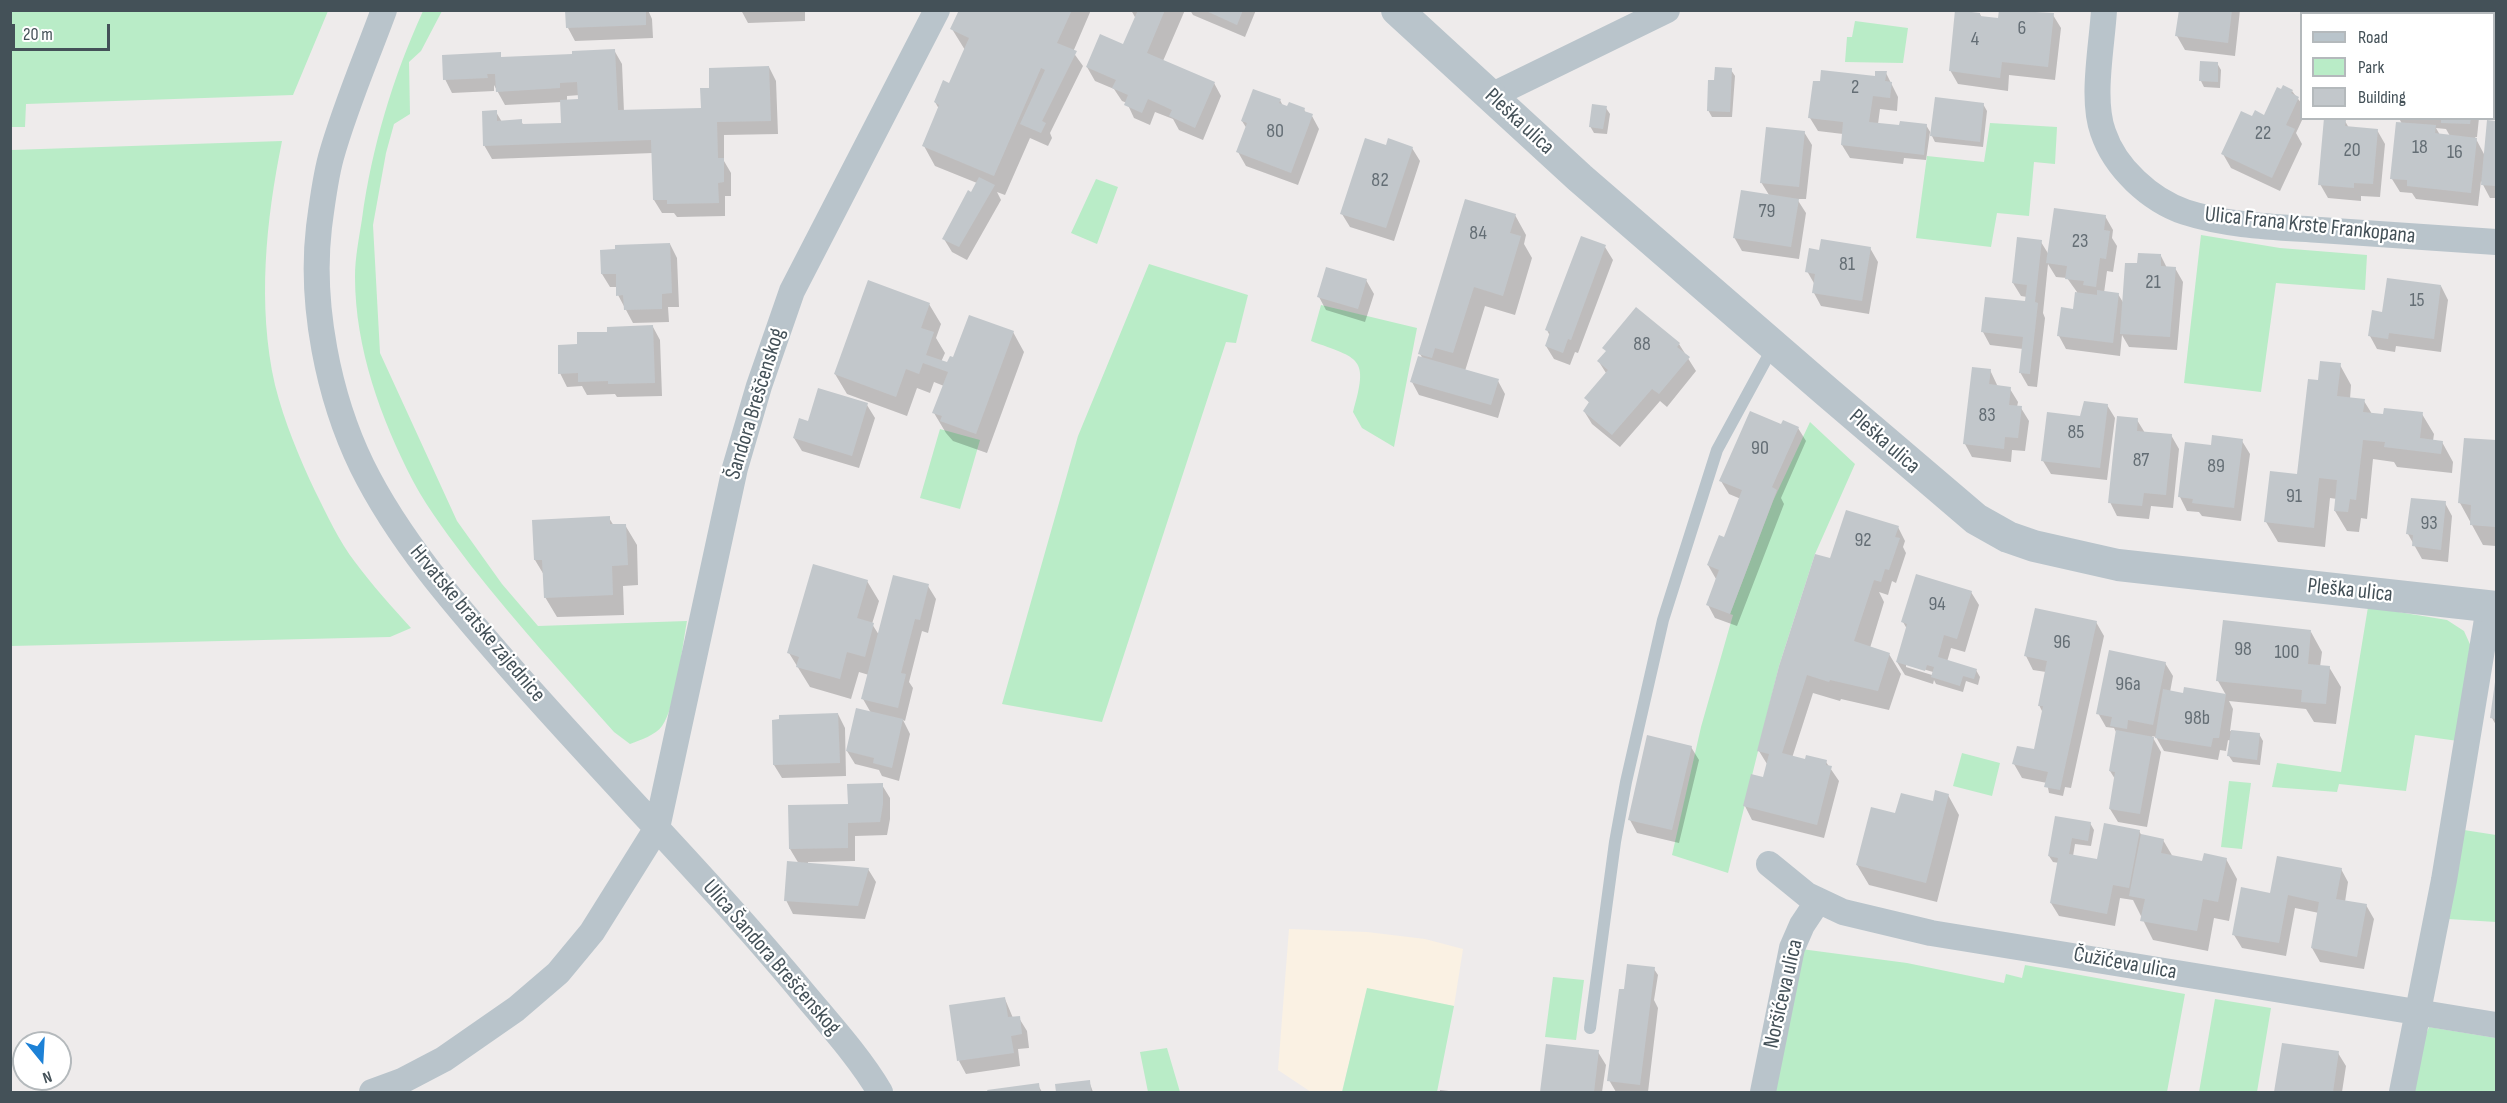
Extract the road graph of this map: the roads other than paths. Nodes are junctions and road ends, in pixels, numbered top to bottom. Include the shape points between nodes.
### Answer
1 (384, 10) edge
2 (937, 10) edge
3 (1397, 10) edge
4 (1667, 10) edge
5 (2104, 10) edge
6 (1491, 96) junction
7 (2496, 242) edge
8 (1773, 346) junction
9 (2493, 607) edge
10 (657, 828) junction
11 (1769, 864) dead end
12 (1818, 901) junction
13 (2418, 1013) junction
14 (2496, 1025) edge
15 (1590, 1028) dead end
16 (372, 1092) edge
17 (880, 1092) edge
18 (1763, 1092) edge
19 (2402, 1092) edge

1 - 10 street, Hrvatske bratske zajednice via 330,158 319,230 318,299 326,356 341,414 368,476 402,533 453,602
2 - 10 street, Šandora Breščenskog via 792,291 759,386 735,468
3 - 6 street, Pleška ulica
4 - 6 street
5 - 7 street, Ulica Frana Krste Frankopana via 2098,99 2103,132 2128,174 2166,204 2205,218 2257,225
6 - 8 street, Pleška ulica
8 - 9 street, Pleška ulica via 1976,519 2008,537 2118,565
8 - 15 lane via 1717,450 1663,620 1615,842
9 - 13 street
10 - 16 street, Šandora Breščenskog via 592,932 558,973 516,1009 444,1059
10 - 17 street, Ulica Šandora Breščenskog via 768,951
11 - 12 street, Čužićeva ulica
12 - 13 street, Čužićeva ulica via 1843,912 1931,933
12 - 18 street, Noršićeva ulica via 1792,948
13 - 14 street, Čužićeva ulica
13 - 19 street

